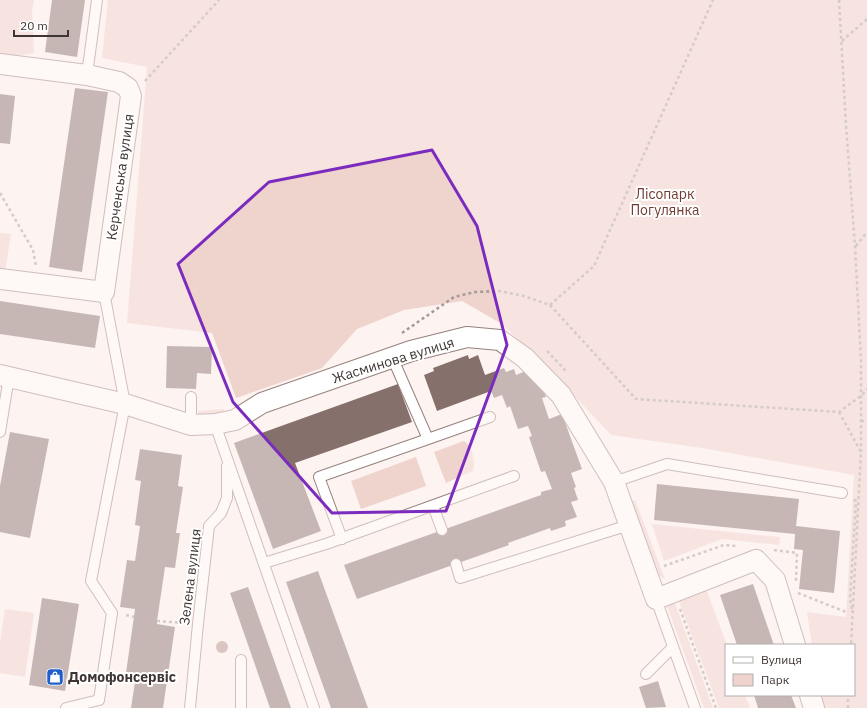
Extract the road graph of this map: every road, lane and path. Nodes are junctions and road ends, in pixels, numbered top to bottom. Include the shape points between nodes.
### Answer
1 (97, 0) edge
2 (219, 0) edge
3 (713, 0) edge
4 (839, 0) edge
5 (867, 19) edge
6 (842, 42) junction
7 (0, 64) edge
8 (87, 75) junction
9 (131, 96) junction
10 (0, 193) edge
11 (867, 232) edge
12 (855, 246) junction
13 (0, 279) edge
14 (37, 284) junction
15 (104, 292) junction
16 (550, 305) junction
17 (400, 334) dead end
18 (392, 357) junction
19 (4, 376) edge
20 (867, 388) edge
21 (861, 396) junction
22 (191, 397) dead end
23 (125, 404) junction
24 (839, 412) junction
25 (490, 418) dead end
26 (861, 421) junction
27 (867, 421) edge
28 (215, 424) junction
29 (191, 425) junction
30 (0, 432) edge
31 (428, 438) junction
32 (861, 452) junction
33 (226, 454) junction
34 (514, 476) dead end
35 (614, 482) junction
36 (842, 493) joint
37 (433, 506) junction
38 (629, 525) junction
39 (442, 530) dead end
40 (342, 539) junction
41 (264, 563) junction
42 (456, 564) dead end
43 (656, 599) junction
44 (852, 615) junction
45 (157, 621) dead end
46 (198, 624) junction
47 (795, 644) edge
48 (851, 644) edge
49 (673, 647) junction
50 (241, 660) dead end
51 (646, 674) dead end
52 (810, 696) edge
53 (848, 696) edge
54 (66, 708) edge
55 (190, 708) edge
56 (241, 708) edge
57 (314, 708) edge
58 (695, 708) edge
59 (814, 708) edge
60 (848, 708) edge

1 - 8 lane
2 - 9 path
3 - 16 path via 594,266
4 - 6 path
5 - 6 path
6 - 12 path
7 - 8 street, Керченська вулиця
8 - 9 street, Керченська вулиця via 119,82 128,88
9 - 15 street, Керченська вулиця
10 - 14 path via 33,250
11 - 12 path
12 - 21 path
13 - 14 street
14 - 15 street
15 - 23 lane
16 - 17 path via 499,291 475,292 454,297
16 - 24 path via 636,399
18 - 28 street, Жасминова вулиця via 262,403 235,420
18 - 31 lane
18 - 35 street, Жасминова вулиця via 467,337 500,340 524,358 561,395
19 - 23 street, Жасминова вулиця
19 - 30 lane
20 - 21 path
21 - 24 path
21 - 26 path
22 - 29 lane
23 - 29 street, Жасминова вулиця
23 - 54 lane via 92,581 112,613 99,700
24 - 32 path
25 - 31 lane
26 - 27 path
26 - 32 path
28 - 29 street, Жасминова вулиця
28 - 33 lane
31 - 40 lane via 319,477
32 - 44 path
33 - 41 lane
33 - 46 lane, Зелена вулиця via 227,498 221,513 210,526
34 - 37 lane
35 - 36 lane via 667,464
35 - 38 street, Жасминова вулиця
36 - 44 path via 856,501 850,599
37 - 39 lane
37 - 40 lane
38 - 42 lane via 460,578
38 - 43 street, Жасминова вулиця
40 - 41 lane
41 - 57 lane
43 - 47 street via 756,560 775,580
43 - 49 lane
44 - 48 path
45 - 46 path
46 - 55 lane, Зелена вулиця
49 - 51 lane
49 - 58 lane
50 - 56 lane
52 - 59 street
53 - 60 path

